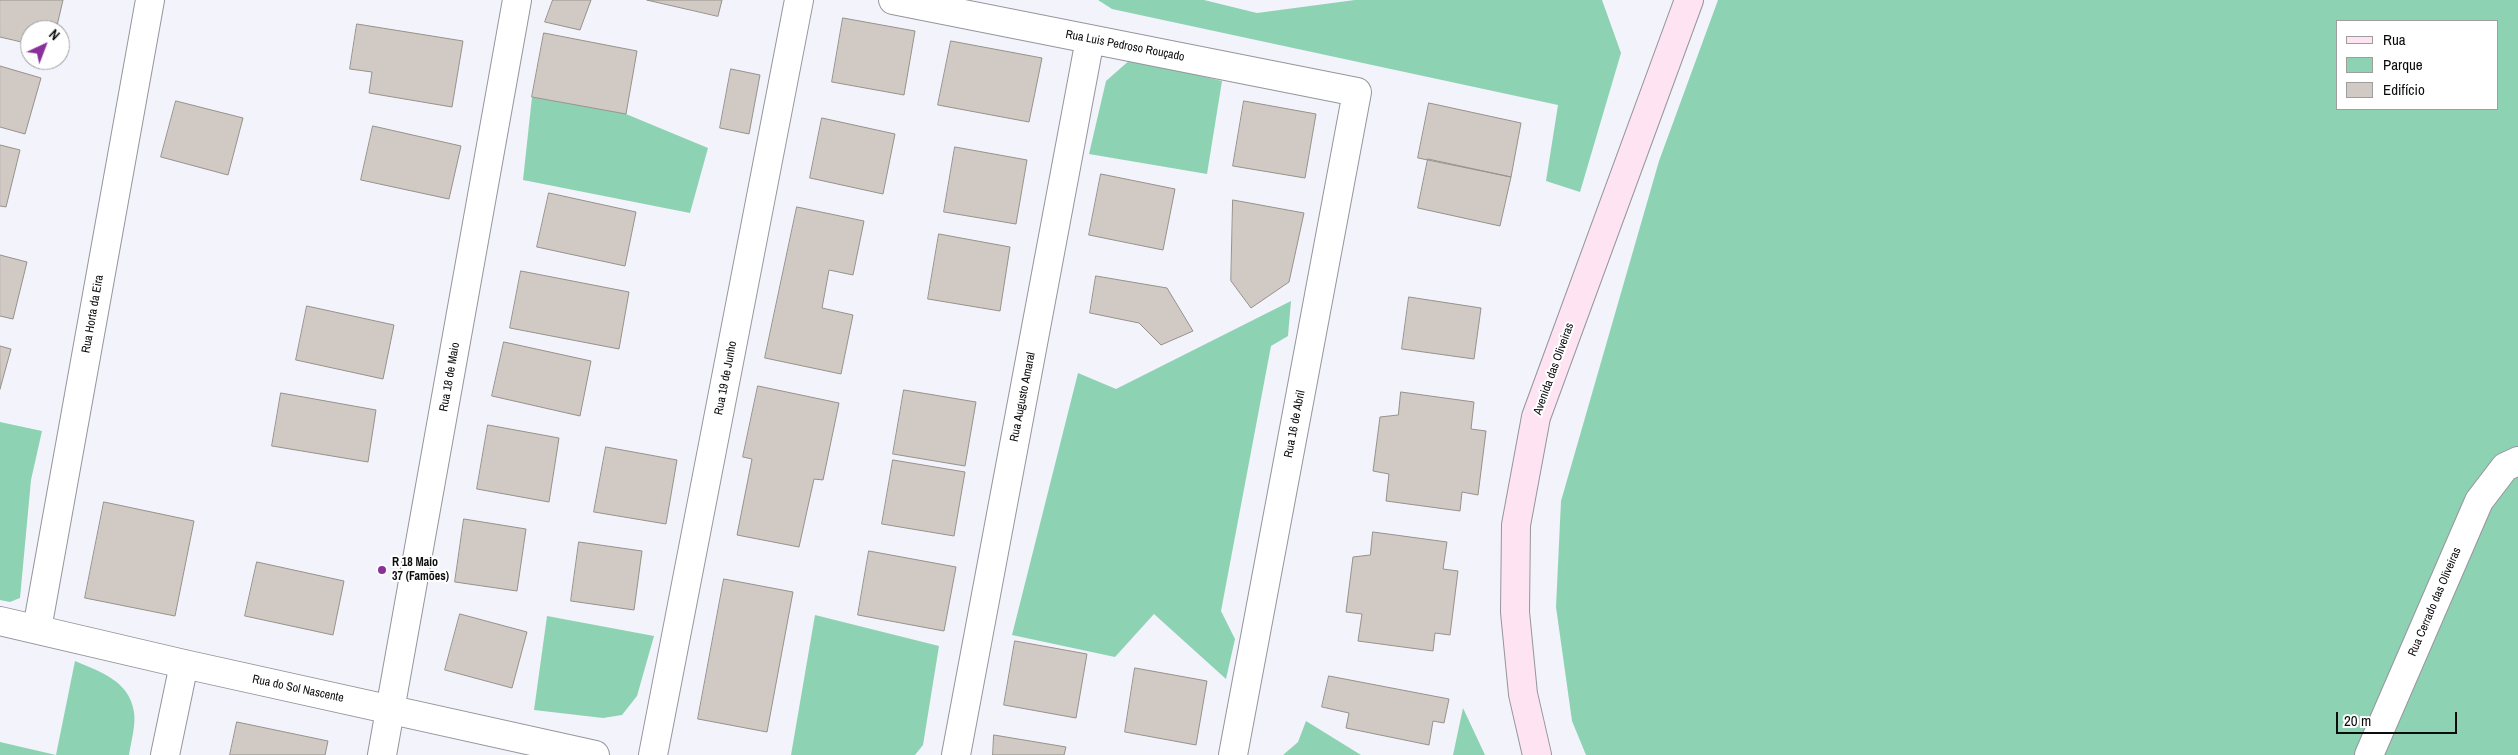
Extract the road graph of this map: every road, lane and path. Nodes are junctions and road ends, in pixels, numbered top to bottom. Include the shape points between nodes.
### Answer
1 (150, 0) edge
2 (517, 0) edge
3 (798, 0) edge
4 (893, 0) edge
5 (1689, 0) edge
6 (1090, 39) junction
7 (1357, 92) joint
8 (2518, 460) edge
9 (0, 621) edge
10 (37, 629) junction
11 (184, 664) junction
12 (390, 709) junction
13 (165, 755) edge
14 (382, 755) edge
15 (596, 755) edge
16 (653, 755) edge
17 (956, 755) edge
18 (1233, 755) edge
19 (1537, 755) edge
20 (2369, 755) edge

1 - 10 street, Rua Horta da Eira
2 - 12 street, Rua 18 de Maio
3 - 16 street, Rua 19 de Junho
4 - 6 street, Rua Luis Pedroso Rouçado
5 - 19 street, Avenida das Oliveiras via 1536,417 1516,525 1515,612 1523,694
6 - 7 street, Rua Luis Pedroso Rouçado
6 - 17 street, Rua Augusto Amaral
7 - 18 street, Rua 16 de Abril
8 - 20 street, Rua Cerrado das Oliveiras via 2505,467 2479,501
9 - 10 street, Rua do Sol Nascente
10 - 11 street, Rua do Sol Nascente
11 - 12 street, Rua do Sol Nascente
11 - 13 street
12 - 14 street, Rua 18 de Maio
12 - 15 street, Rua do Sol Nascente

